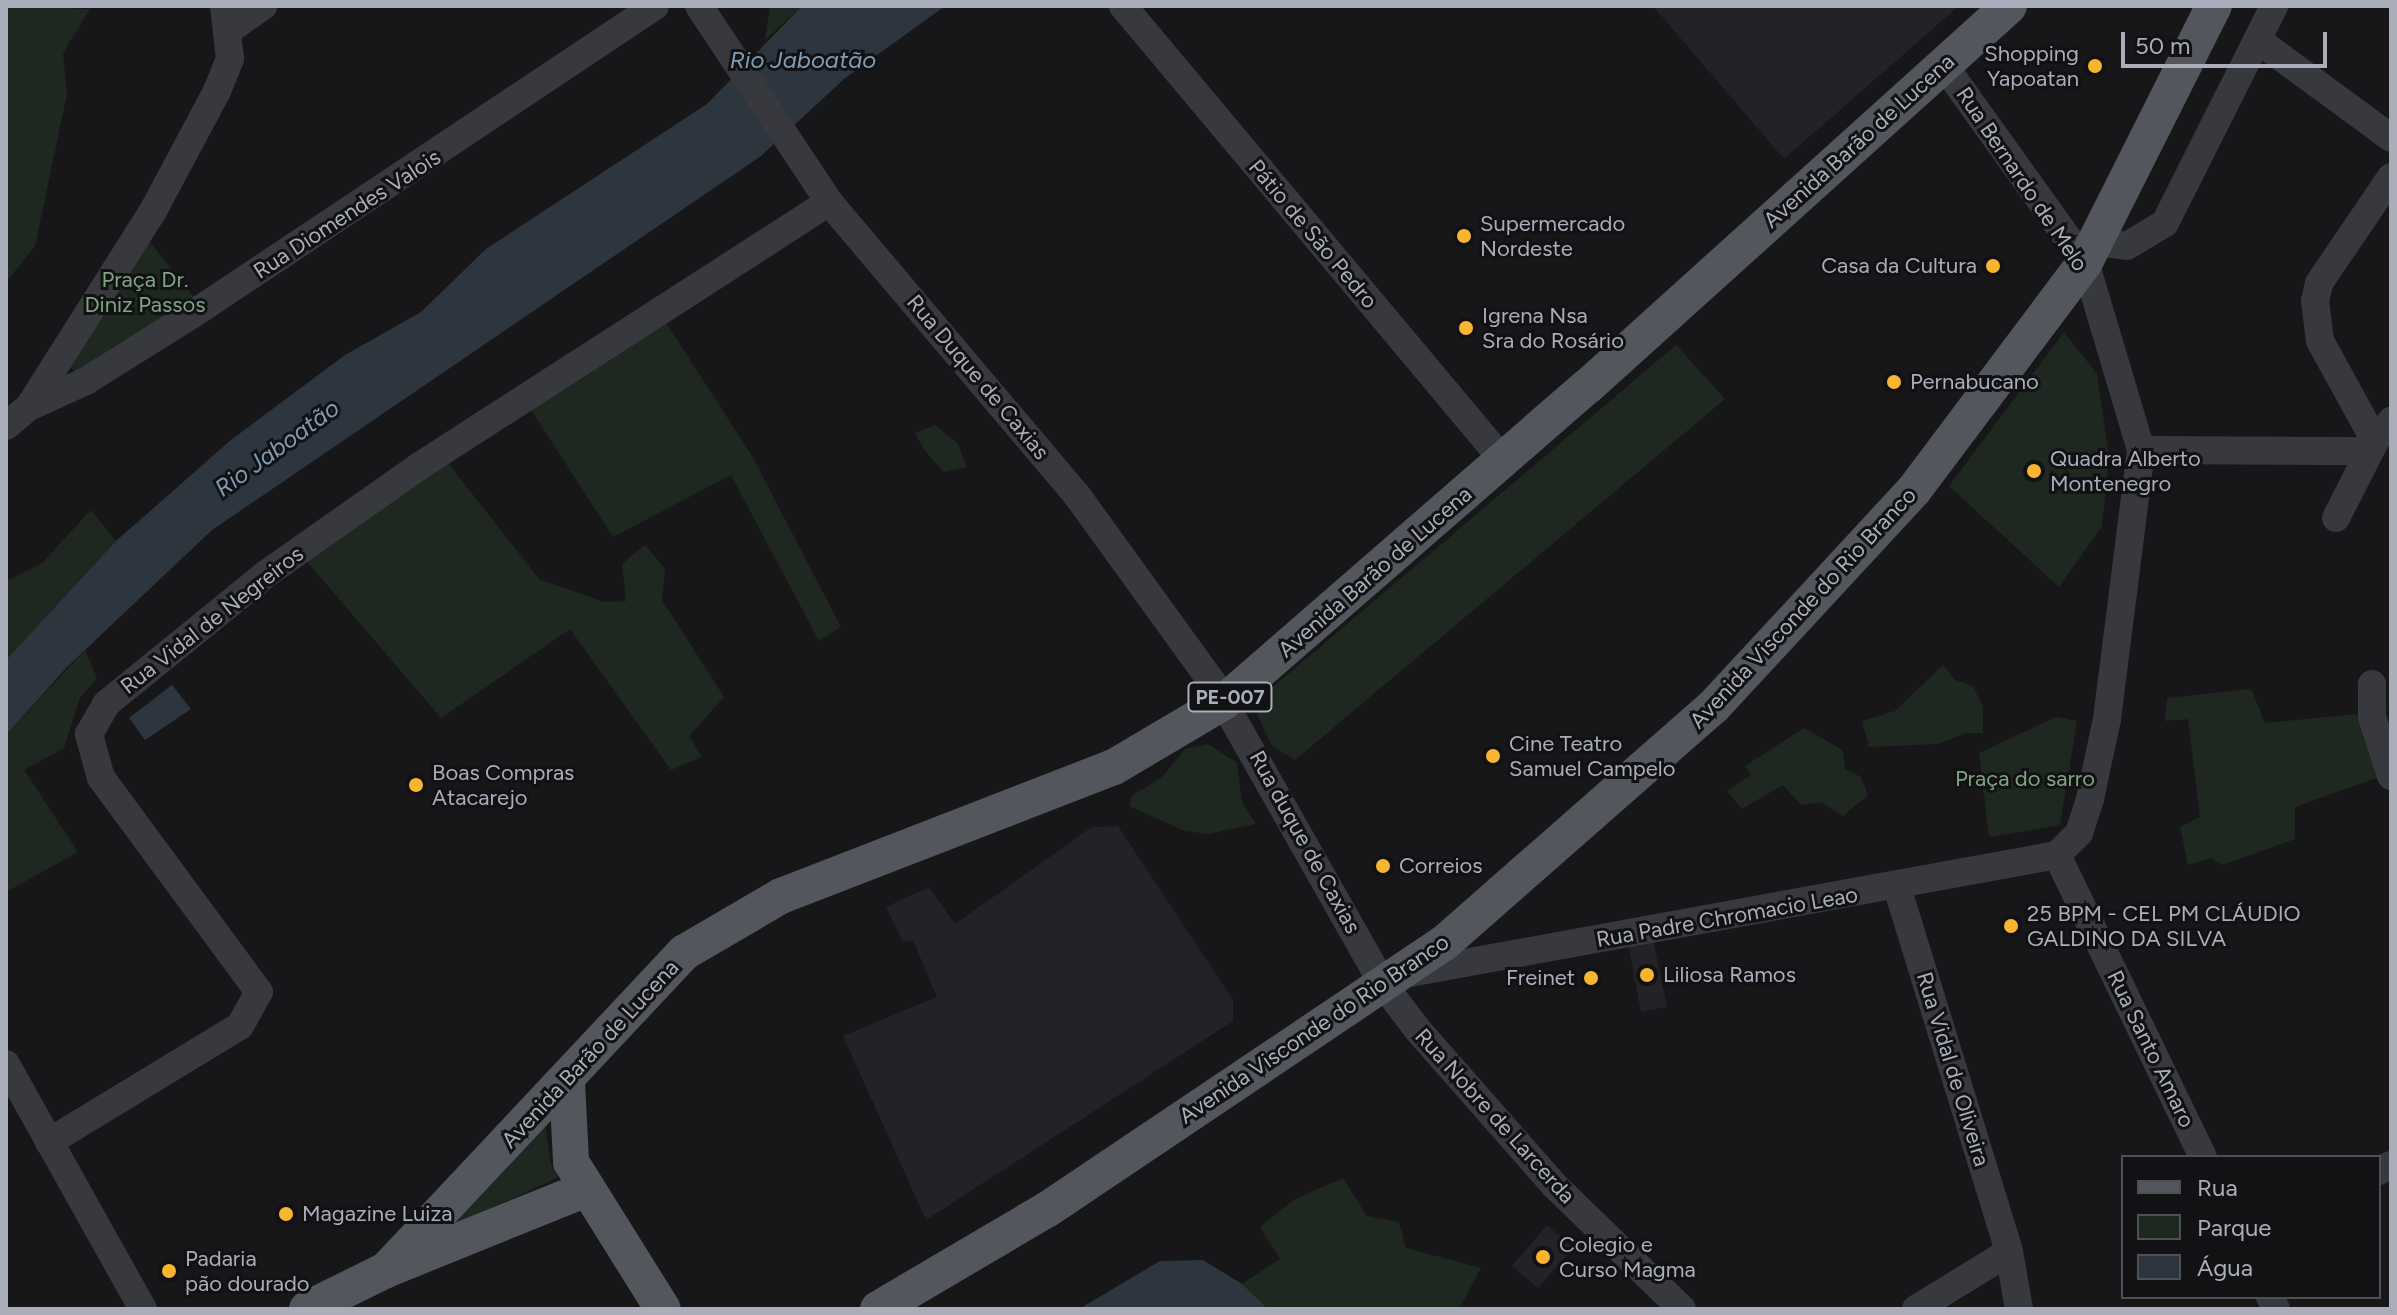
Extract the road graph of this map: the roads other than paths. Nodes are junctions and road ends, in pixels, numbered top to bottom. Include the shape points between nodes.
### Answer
1 (263, 6) edge
2 (655, 6) edge
3 (699, 6) edge
4 (1123, 6) edge
5 (2009, 6) edge
6 (2214, 6) edge
7 (2274, 6) edge
8 (227, 18) edge
9 (2259, 41) junction
10 (1943, 64) junction
11 (2391, 138) edge
12 (2391, 177) edge
13 (829, 202) junction
14 (2090, 252) junction
15 (29, 407) junction
16 (6, 426) edge
17 (2378, 438) edge
18 (2141, 450) junction
19 (1503, 460) junction
20 (2336, 518) dead end
21 (2372, 684) dead end
22 (1224, 702) junction
23 (2391, 776) edge
24 (2057, 855) junction
25 (1897, 887) junction
26 (1390, 980) junction
27 (6, 1064) edge
28 (567, 1082) junction
29 (49, 1142) junction
30 (2202, 1155) edge
31 (584, 1190) junction
32 (2009, 1252) junction
33 (386, 1270) junction
34 (143, 1309) edge
35 (307, 1309) edge
36 (663, 1309) edge
37 (878, 1309) edge
38 (1682, 1309) edge
39 (1916, 1309) edge
40 (2019, 1309) edge

1 - 8 street
2 - 15 street, Rua Diomendes Valois via 193,314 86,381
3 - 13 street, Rua Duque de Caxias
4 - 19 street, Pátio de São Pedro
5 - 10 main road, Avenida Barão de Lucena / PE-007
6 - 14 main road, Avenida Visconde do Rio Branco
7 - 9 street
8 - 15 street via 230,59 217,91 154,209
9 - 11 street
9 - 14 street via 2165,223 2127,246
10 - 14 street, Rua Bernardo de Melo
10 - 19 main road, Avenida Barão de Lucena / PE-007
12 - 17 street via 2319,283 2315,301 2320,341
13 - 22 street, Rua Duque de Caxias via 1076,494
13 - 29 street, Rua Vidal de Negreiros via 418,467 266,574 106,704 89,734 101,778 259,992 240,1026
14 - 18 street, Rua Bernardo de Melo
14 - 26 main road, Avenida Visconde do Rio Branco via 1920,483 1714,706 1443,944
15 - 16 street
17 - 18 street
17 - 20 street
18 - 24 street, Rua Bernardo de Melo via 2107,719 2086,816 2079,833
19 - 22 main road, Avenida Barão de Lucena / PE-007
21 - 23 street via 2372,717
22 - 26 street, Rua duque de Caxias
22 - 28 main road, Avenida Barão de Lucena / PE-007 via 1114,767 794,890 731,921 659,976
24 - 25 street, Rua Padre Chromacio Leao
24 - 30 street, Rua Santo Amaro
25 - 26 street, Rua Padre Chromacio Leao
25 - 32 street, Rua Vidal de Oliveira
26 - 37 main road, Avenida Visconde do Rio Branco via 1048,1209
26 - 38 street, Rua Nobre de Larcerda via 1473,1096 1554,1185
27 - 29 street
28 - 31 main road via 566,1147
28 - 33 main road, Avenida Barão de Lucena / PE-007
29 - 34 street
31 - 33 main road, Avenida Barão de Lucena
31 - 36 main road
32 - 39 street
32 - 40 street, Rua Vidal de Oliveira
33 - 35 main road, Avenida Barão de Lucena

